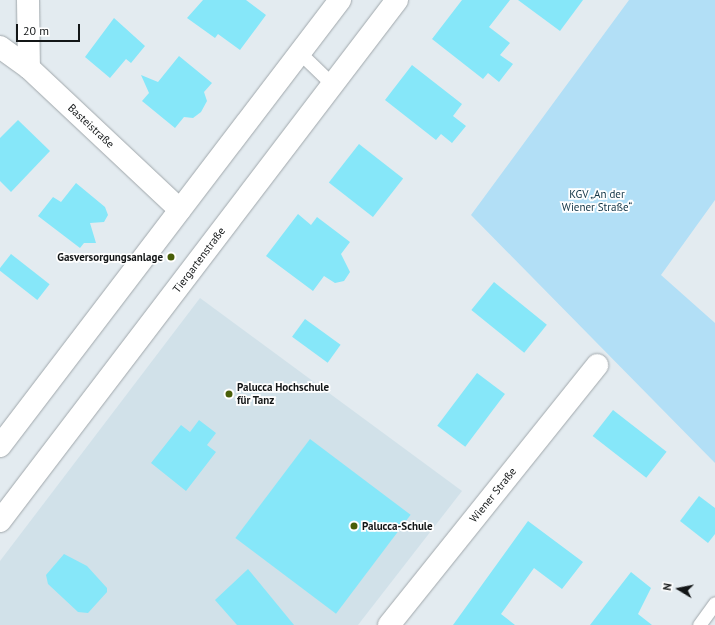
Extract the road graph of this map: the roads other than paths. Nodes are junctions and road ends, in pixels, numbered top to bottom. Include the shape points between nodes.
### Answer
1 (28, 0) edge
2 (340, 0) edge
3 (398, 0) edge
4 (0, 47) edge
5 (300, 53) junction
6 (29, 68) junction
7 (333, 85) junction
8 (180, 210) junction
9 (597, 365) dead end
10 (0, 446) edge
11 (0, 521) edge
12 (715, 603) edge
13 (389, 625) edge
14 (699, 625) edge

1 - 6 street
2 - 5 street
3 - 7 street, Tiergartenstraße
4 - 6 street, Basteistraße
5 - 7 lane
5 - 8 street
6 - 8 street, Basteistraße
7 - 11 street, Tiergartenstraße
8 - 10 street
9 - 13 street, Wiener Straße
12 - 14 lane

